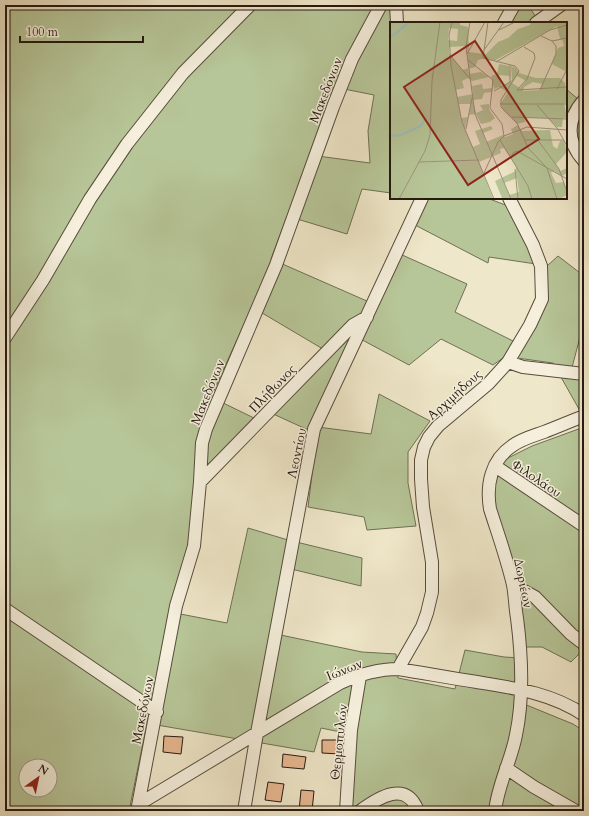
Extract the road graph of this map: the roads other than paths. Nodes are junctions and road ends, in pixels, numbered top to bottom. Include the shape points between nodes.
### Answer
1 (250, 5) edge
2 (381, 5) edge
3 (396, 5) edge
4 (514, 5) edge
5 (561, 5) edge
6 (397, 22) edge
7 (505, 22) edge
8 (537, 22) edge
9 (584, 100) edge
10 (584, 161) edge
11 (510, 199) edge
12 (418, 200) edge
13 (367, 317) junction
14 (5, 338) edge
15 (508, 362) junction
16 (584, 374) edge
17 (584, 416) edge
18 (495, 466) junction
19 (200, 482) junction
20 (584, 526) edge
21 (513, 585) junction
22 (5, 609) edge
23 (584, 644) edge
24 (398, 669) junction
25 (360, 676) junction
26 (521, 689) junction
27 (157, 712) junction
28 (584, 715) edge
29 (257, 733) junction
30 (506, 768) junction
31 (138, 807) edge
32 (244, 811) edge
33 (346, 811) edge
34 (360, 811) edge
35 (418, 811) edge
36 (495, 811) edge
37 (576, 811) edge

1 - 14 street via 183,73 127,144 90,199 43,280
2 - 19 street, Μακεδόνων via 352,59 276,264 213,410 202,443
3 - 6 street
4 - 7 street
5 - 8 street
9 - 10 street via 576,110 571,130 572,144
11 - 15 street, Αρχιμήδους via 541,266 542,299 530,326
12 - 13 street, Λεοντίου
13 - 19 street, Πλήθωνος via 353,325
13 - 29 street, Λεοντίου via 314,430
15 - 16 street via 524,367
15 - 24 street, Αρχιμήδους via 488,384 438,426 424,447 421,479 432,562 432,592 422,627
17 - 18 street, Δωριέων via 513,445
18 - 20 street, Φιλολάου
18 - 21 street, Δωριέων via 489,482 488,500
19 - 27 street, Μακεδόνων via 194,546 176,606
21 - 23 street via 535,597
21 - 26 street, Δωριέων
22 - 27 street
24 - 25 street, Ιώνων
24 - 26 street, Ιώνων
25 - 29 street, Ιώνων via 340,683
25 - 33 street, Θερμοπυλών via 352,730
26 - 28 street, Ιώνων via 562,702
26 - 30 street, Δωριέων via 516,735
27 - 31 street, Μακεδόνων
29 - 31 street, Ιώνων
29 - 32 street, Λεοντίου
30 - 36 street, Δωριέων via 498,790
30 - 37 street
34 - 35 street via 390,794 409,797

